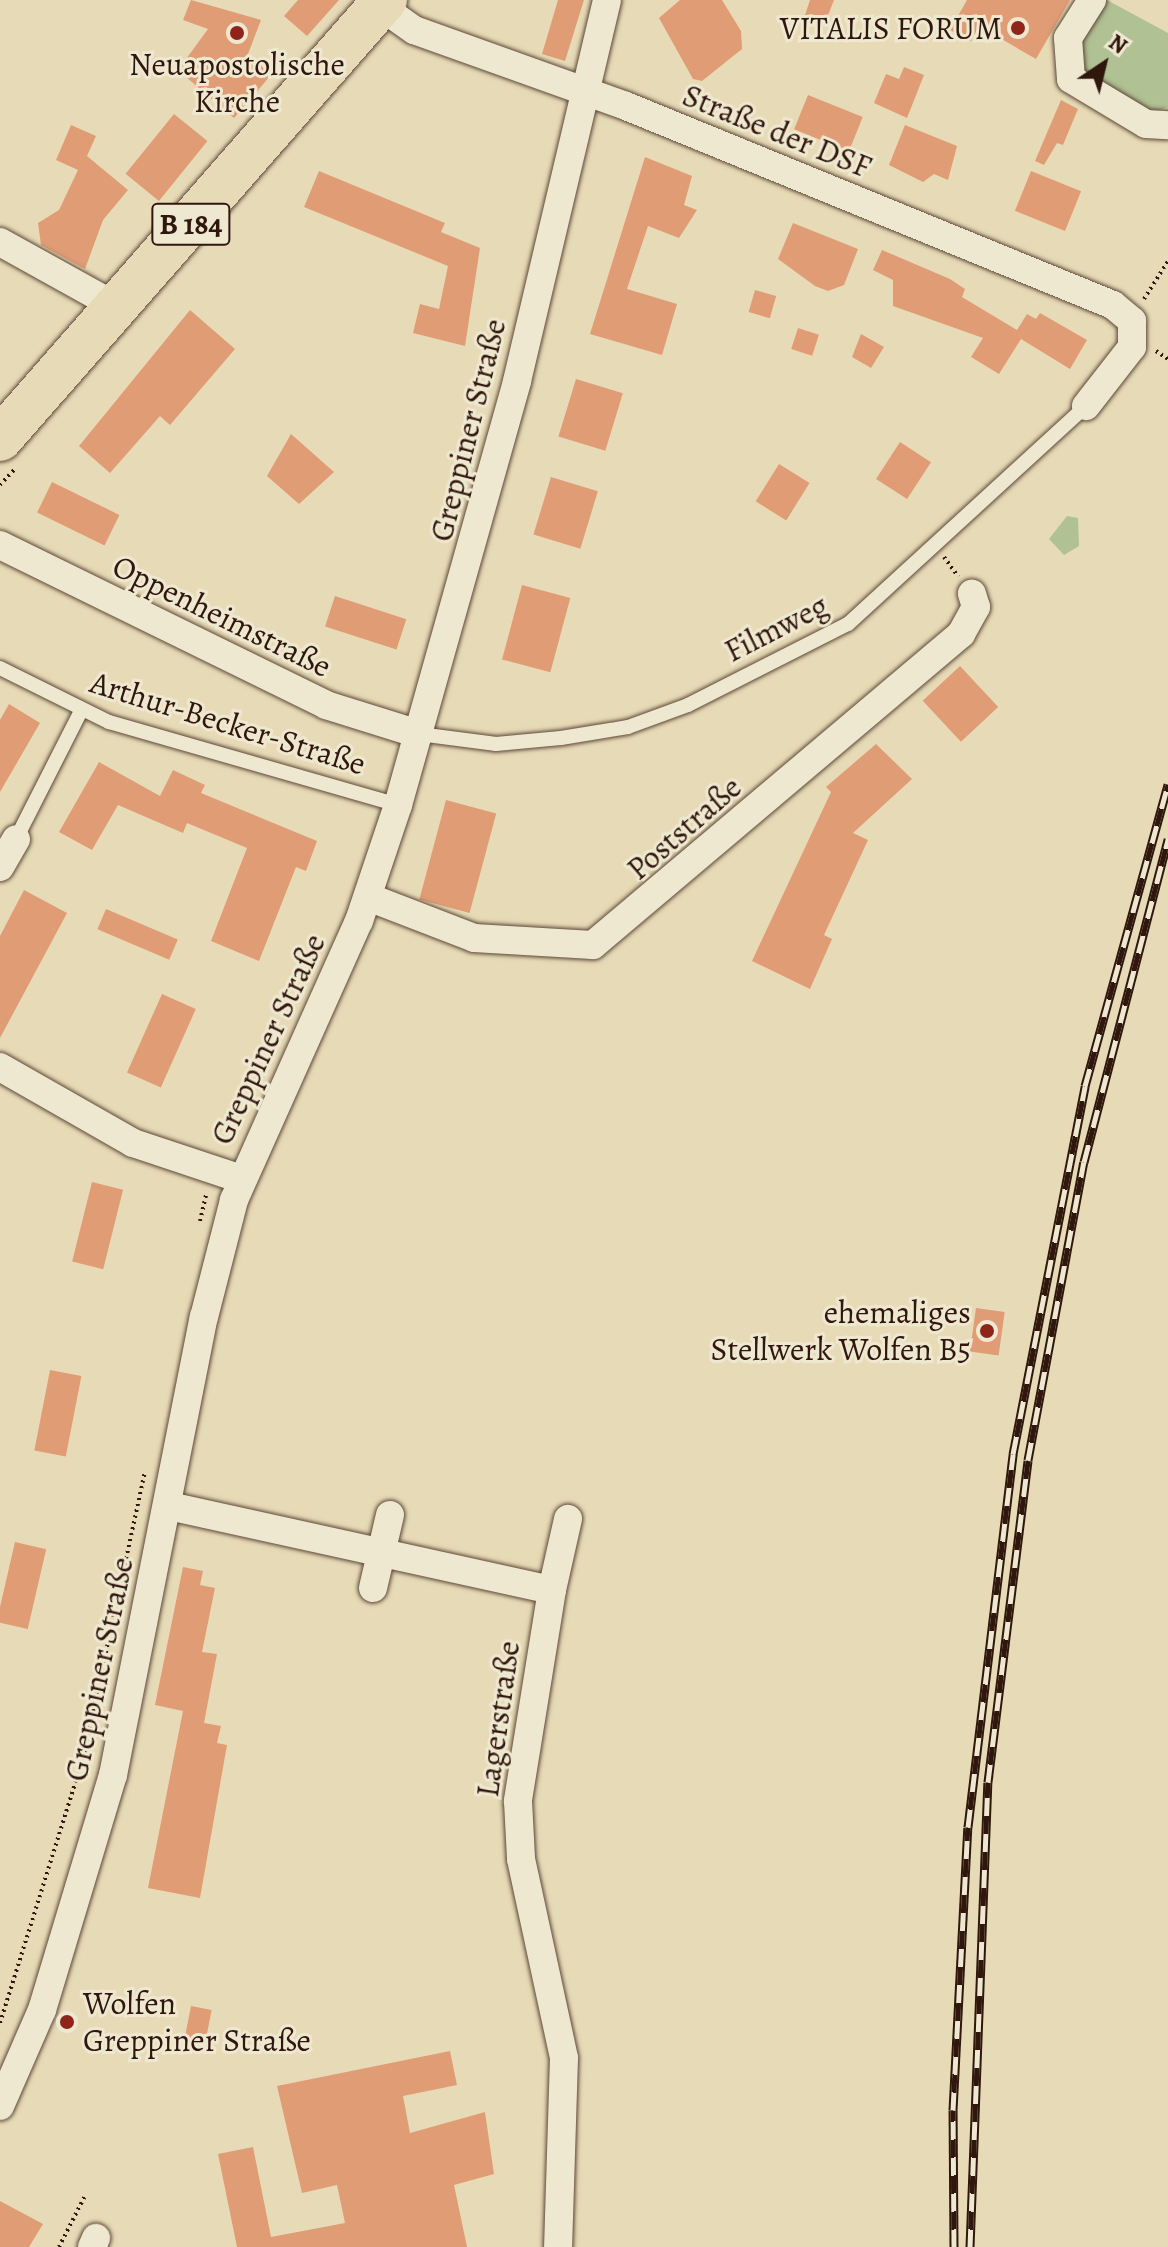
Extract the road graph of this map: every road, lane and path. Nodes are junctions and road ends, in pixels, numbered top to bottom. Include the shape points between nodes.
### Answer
1 (607, 0) edge
2 (1092, 0) edge
3 (382, 3) edge
4 (584, 91) junction
5 (1168, 125) edge
6 (0, 242) edge
7 (119, 308) junction
8 (1086, 406) joint
9 (0, 439) edge
10 (0, 545) edge
11 (938, 549) junction
12 (972, 594) joint
13 (0, 668) edge
14 (81, 711) junction
15 (419, 734) junction
16 (398, 805) junction
17 (16, 839) joint
18 (0, 867) edge
19 (368, 897) junction
20 (0, 1067) edge
21 (212, 1169) junction
22 (241, 1179) junction
23 (196, 1238) dead end
24 (146, 1467) dead end
25 (169, 1506) junction
26 (390, 1515) dead end
27 (568, 1519) dead end
28 (383, 1550) junction
29 (373, 1588) dead end
30 (552, 1590) junction
31 (0, 2023) edge
32 (0, 2106) edge
33 (85, 2196) dead end
34 (59, 2247) edge
35 (558, 2247) edge

1 - 4 street, Greppiner Straße
2 - 5 street via 1068,38 1071,79 1146,124
3 - 4 street, Straße der DSF via 414,30
3 - 7 main road, B 184
4 - 8 street, Straße der DSF via 1113,305 1132,321 1134,335 1124,361
4 - 15 street, Greppiner Straße via 517,381
6 - 7 street
7 - 9 main road, B 184
8 - 11 lane, Filmweg
10 - 15 street, Oppenheimstraße via 326,705
11 - 12 path
11 - 15 lane, Filmweg via 848,624 628,727 496,744
12 - 19 street, Poststraße via 976,607 961,634 593,945 474,938
13 - 14 lane, Arthur-Becker-Straße
14 - 16 lane, Arthur-Becker-Straße
14 - 17 lane
15 - 16 street, Greppiner Straße
16 - 19 street, Greppiner Straße
17 - 18 street
19 - 22 street, Greppiner Straße
20 - 21 street via 133,1143
21 - 22 street
21 - 23 path
22 - 25 street, Greppiner Straße via 204,1317
24 - 31 path via 83,1758
25 - 28 street
25 - 32 street, Greppiner Straße via 95,1844 42,2010
26 - 28 street
27 - 30 street, Lagerstraße
28 - 29 street
28 - 30 street
30 - 35 street, Lagerstraße via 518,1801 521,1859 564,2058
33 - 34 path

